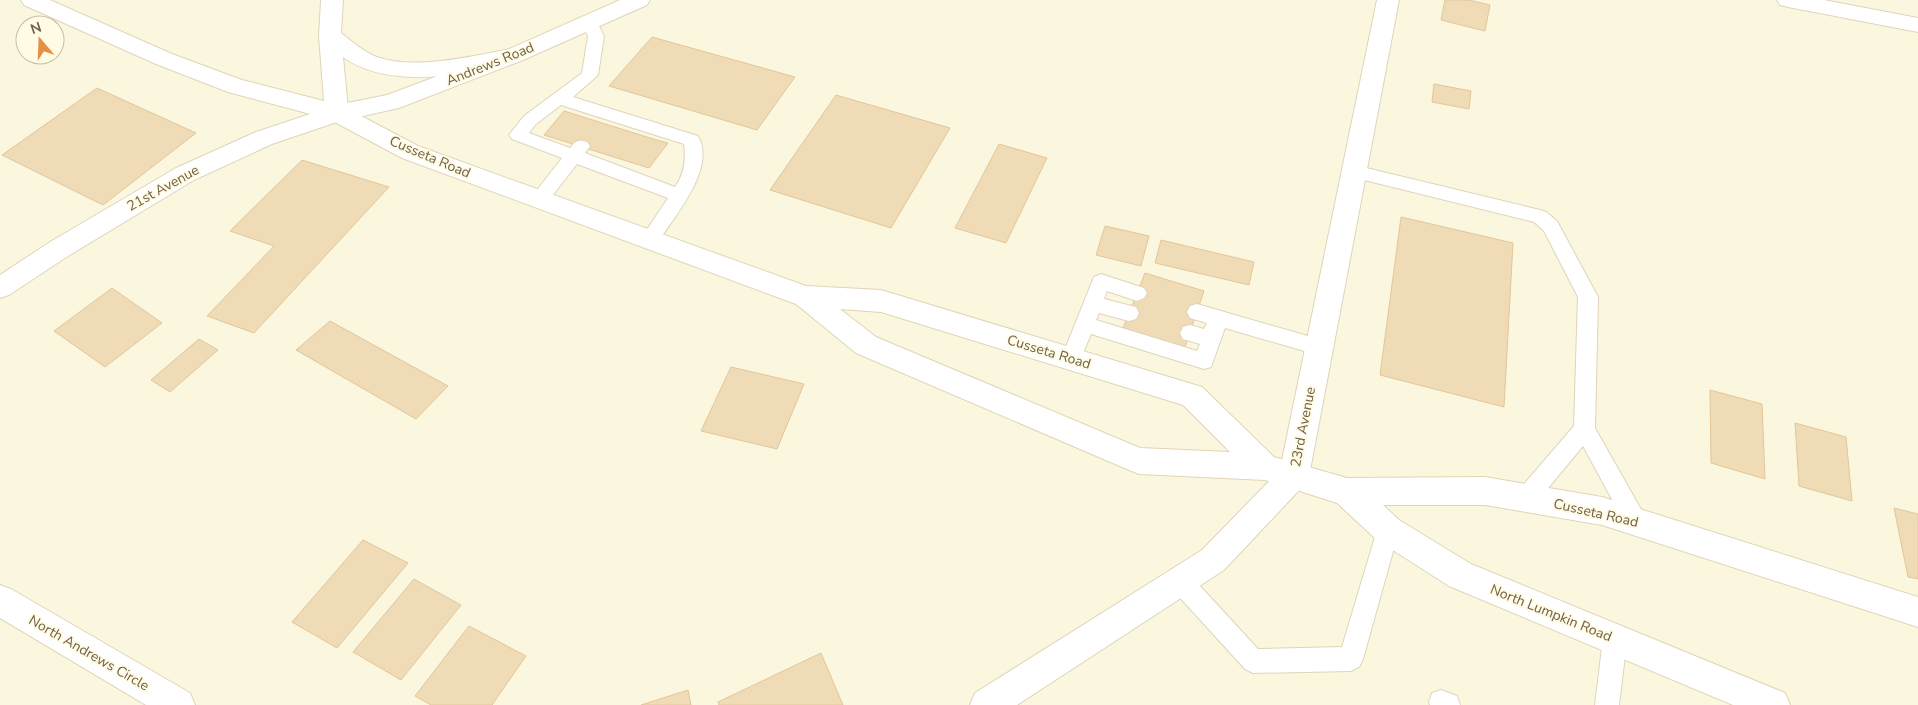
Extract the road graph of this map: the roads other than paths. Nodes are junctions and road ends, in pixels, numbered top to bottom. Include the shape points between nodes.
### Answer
1 (32, 0) edge
2 (332, 0) edge
3 (639, 0) edge
4 (1388, 0) edge
5 (1788, 0) edge
6 (590, 22) junction
7 (1918, 25) edge
8 (330, 36) junction
9 (515, 55) junction
10 (558, 98) junction
11 (337, 113) junction
12 (577, 151) junction
13 (1354, 171) junction
14 (679, 195) junction
15 (540, 200) junction
16 (649, 240) junction
17 (0, 288) edge
18 (1137, 293) dead end
19 (805, 297) junction
20 (1094, 304) junction
21 (1197, 312) dead end
22 (1129, 313) dead end
23 (1218, 318) junction
24 (1084, 324) junction
25 (1190, 333) dead end
26 (1212, 340) junction
27 (1318, 347) junction
28 (1071, 359) junction
29 (1584, 429) junction
30 (1279, 471) junction
31 (1347, 492) junction
32 (1526, 498) junction
33 (1635, 520) junction
34 (1388, 530) junction
35 (1180, 581) junction
36 (0, 600) edge
37 (1918, 612) edge
38 (1615, 639) junction
39 (178, 705) edge
40 (987, 705) edge
41 (1607, 705) edge
42 (1773, 705) edge

1 - 11 street, Cusseta Road via 164,59 236,86
2 - 8 street
3 - 6 street, Andrews Road
4 - 13 street, 23rd Avenue
5 - 7 street
6 - 9 street, Andrews Road
6 - 10 lane via 596,36 590,75
8 - 9 street via 379,66 436,68
8 - 11 street
9 - 11 street, Andrews Road via 391,102
10 - 12 lane via 530,120 518,136
10 - 14 lane via 604,118 653,133 692,140 695,160 689,182
11 - 15 street, Cusseta Road via 410,152
11 - 17 street, 21st Avenue via 264,138 184,174
12 - 14 lane via 626,168
12 - 15 lane
13 - 27 street, 23rd Avenue
13 - 29 lane via 1540,217 1551,226 1588,297
14 - 16 lane
15 - 16 street, Cusseta Road
16 - 19 street, Cusseta Road
18 - 20 lane via 1101,282
19 - 28 street, Cusseta Road via 881,301
19 - 30 street, Cusseta Road via 866,345 1138,461
20 - 22 lane
20 - 24 lane
21 - 23 lane
23 - 26 lane
23 - 27 lane
24 - 26 lane via 1204,361
24 - 28 lane
25 - 26 lane
27 - 30 street, 23rd Avenue
28 - 30 street, Cusseta Road via 1192,396
29 - 32 lane
29 - 33 lane
30 - 31 street, Cusseta Road
30 - 35 street, 23rd Avenue via 1213,560
31 - 32 street, Cusseta Road via 1485,491
31 - 34 street, North Lumpkin Road
32 - 33 street, Cusseta Road
33 - 37 street, Cusseta Road
34 - 35 lane via 1351,659 1253,661
34 - 38 street, North Lumpkin Road via 1460,575
35 - 40 street, 23rd Avenue
36 - 39 street, North Andrews Circle
38 - 41 lane
38 - 42 street, North Lumpkin Road

